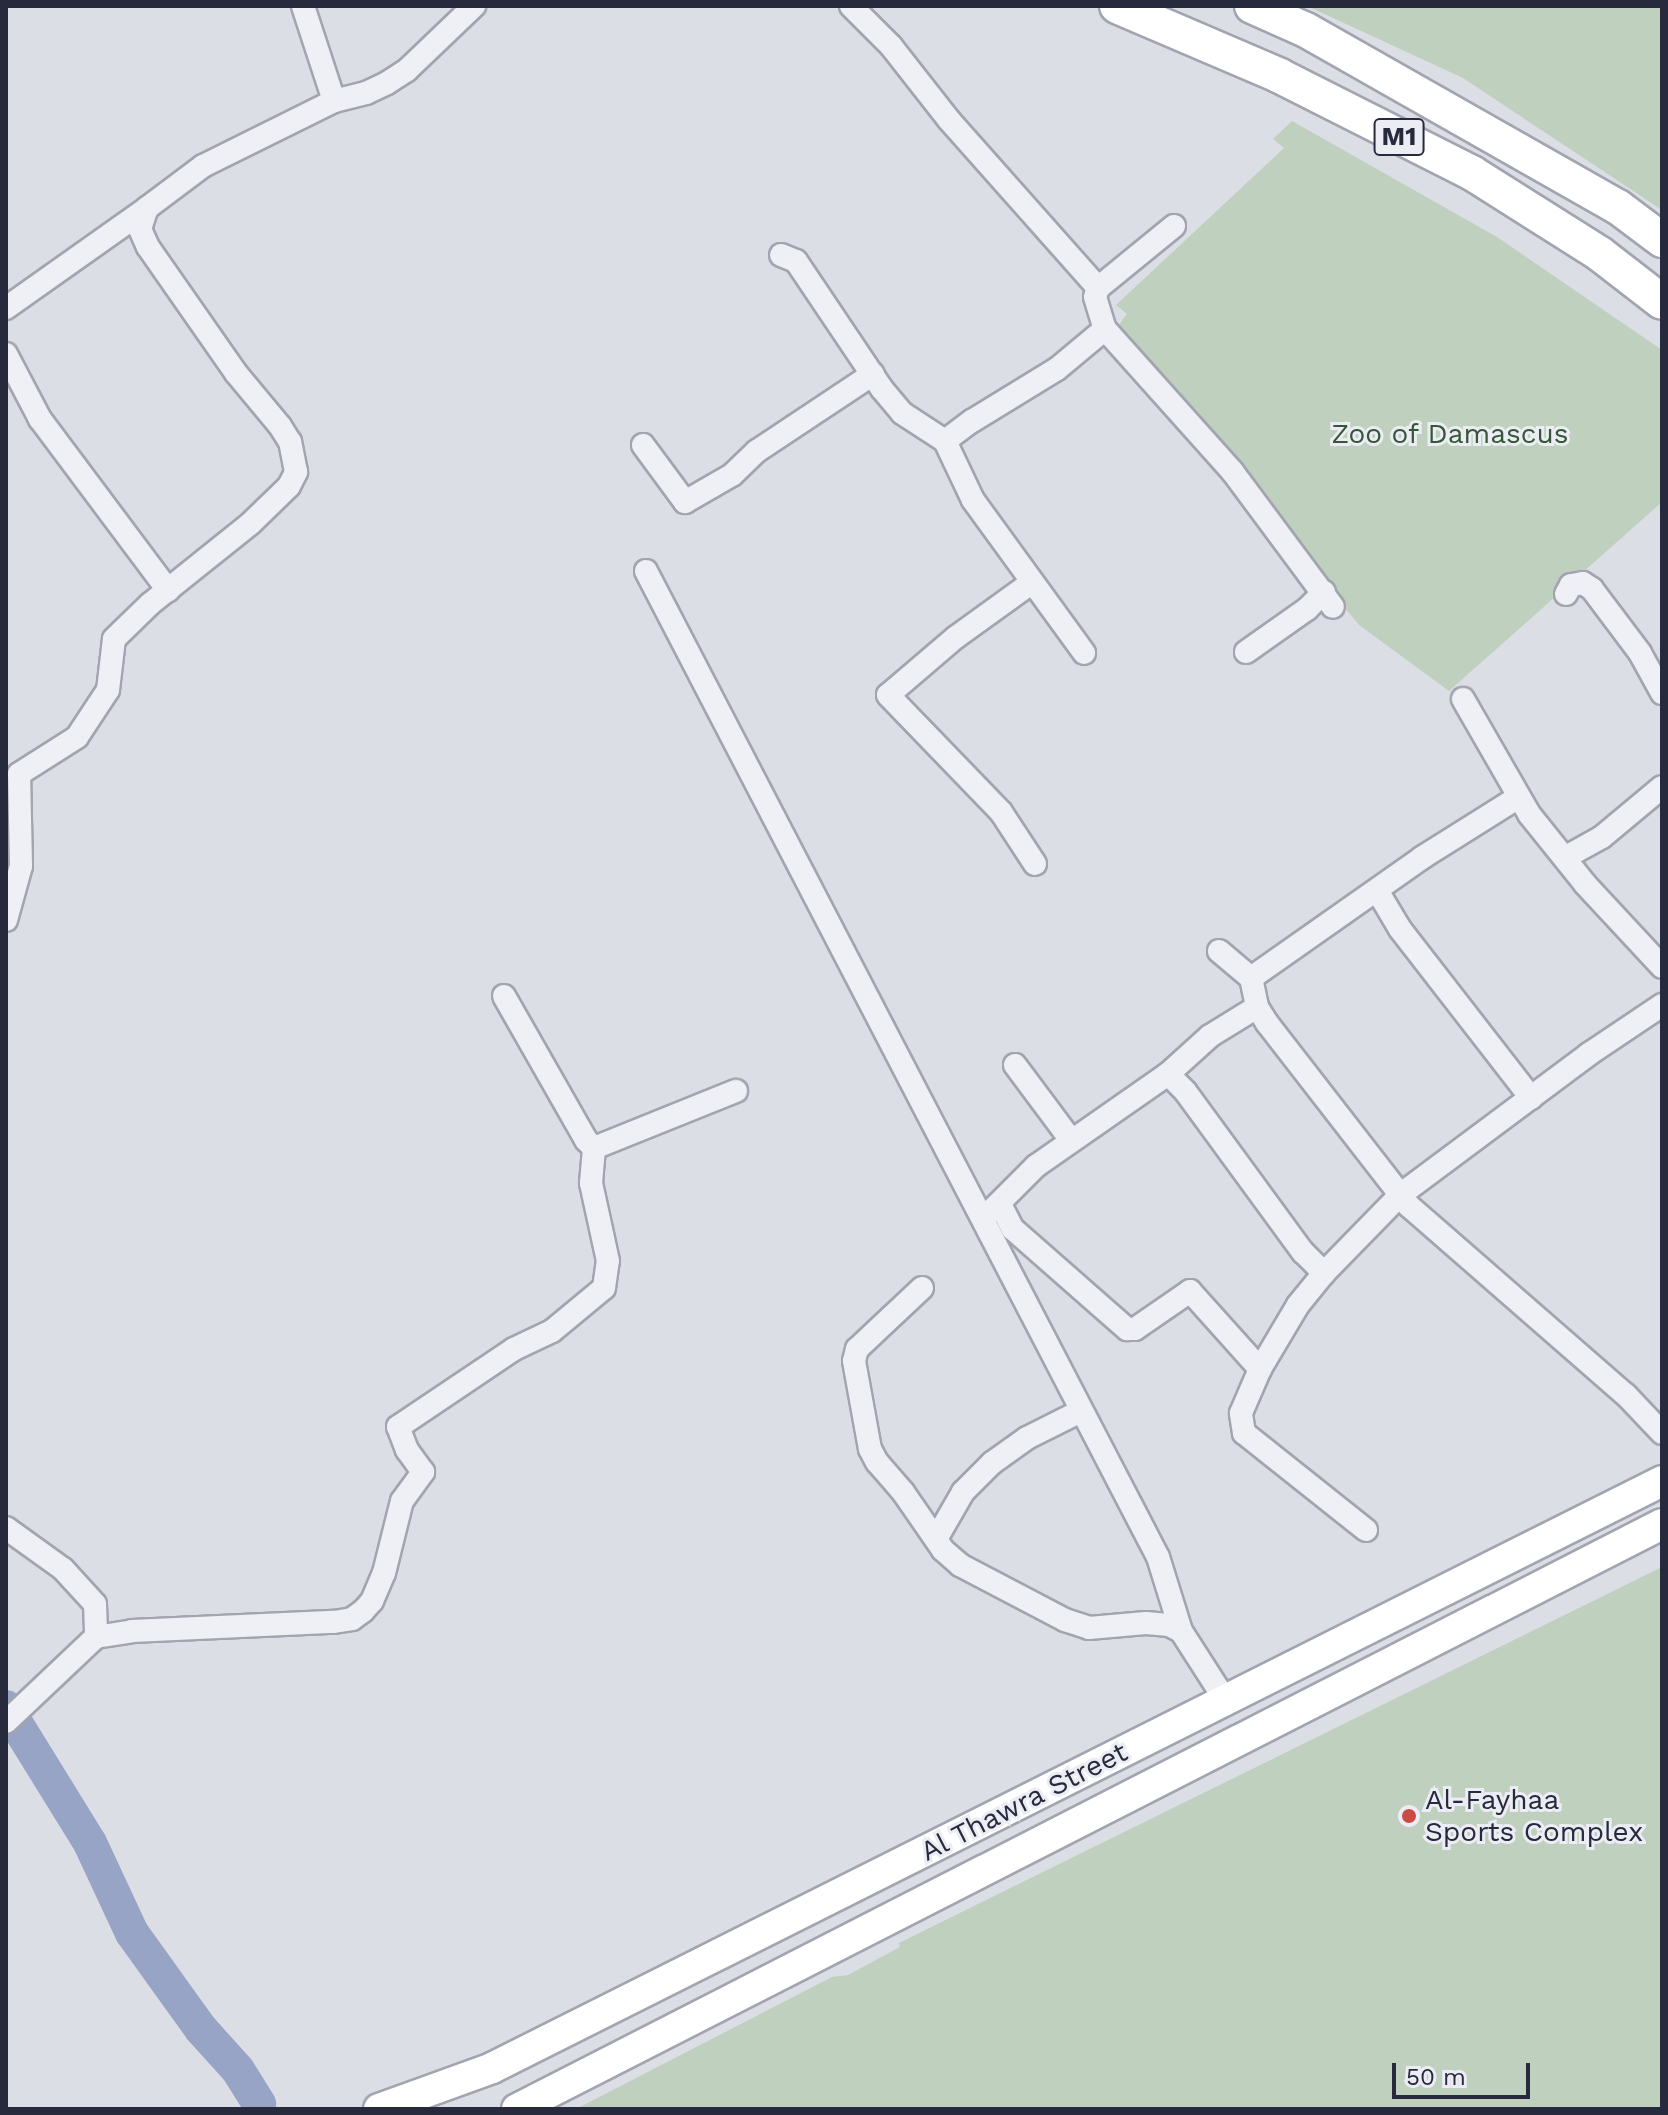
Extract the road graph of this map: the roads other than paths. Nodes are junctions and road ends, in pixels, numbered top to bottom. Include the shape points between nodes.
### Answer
1 (303, 6) edge
2 (474, 6) edge
3 (851, 6) edge
4 (1117, 6) edge
5 (1252, 6) edge
6 (334, 101) junction
7 (147, 208) junction
8 (1174, 226) dead end
9 (1662, 240) edge
10 (781, 255) dead end
11 (1098, 288) junction
12 (1662, 302) edge
13 (6, 308) edge
14 (1105, 329) junction
15 (6, 354) edge
16 (873, 374) junction
17 (945, 441) junction
18 (643, 445) dead end
19 (646, 571) dead end
20 (1031, 583) junction
21 (168, 590) junction
22 (1566, 594) dead end
23 (1246, 652) dead end
24 (1084, 653) dead end
25 (1662, 693) edge
26 (1463, 699) dead end
27 (1662, 787) edge
28 (1517, 798) junction
29 (1566, 857) junction
30 (1035, 864) dead end
31 (1378, 892) junction
32 (6, 920) edge
33 (1219, 951) dead end
34 (1662, 967) edge
35 (1251, 978) junction
36 (504, 996) dead end
37 (1662, 1005) edge
38 (1257, 1007) junction
39 (1015, 1065) dead end
40 (1168, 1074) junction
41 (736, 1091) dead end
42 (1531, 1098) junction
43 (1071, 1140) junction
44 (594, 1148) junction
45 (1400, 1195) junction
46 (991, 1211) junction
47 (1324, 1273) junction
48 (922, 1288) dead end
49 (1260, 1369) junction
50 (1081, 1411) junction
51 (1662, 1433) edge
52 (1662, 1481) edge
53 (1662, 1524) edge
54 (6, 1528) edge
55 (1366, 1530) dead end
56 (936, 1539) junction
57 (1181, 1631) junction
58 (96, 1637) junction
59 (1226, 1701) junction
60 (6, 1722) edge
61 (492, 2068) junction
62 (379, 2109) edge
63 (424, 2109) edge
64 (517, 2109) edge

1 - 6 street
2 - 6 street via 407,70 387,83
3 - 11 street
4 - 12 highway, M1 via 1280,76 1472,173 1600,254
5 - 9 highway, M1 via 1306,30 1591,191
6 - 7 street via 203,166
7 - 13 street
7 - 21 street via 140,229 148,247 280,426 296,472 289,486 251,523
8 - 11 street
10 - 16 street via 796,261
11 - 14 street via 1095,297
14 - 17 street via 1057,369
14 - 23 street via 1232,471 1328,600
15 - 21 street via 40,419
16 - 17 street via 902,413
16 - 18 street via 757,451 732,475 685,502
17 - 20 street via 973,500
19 - 46 street
20 - 24 street
20 - 30 street via 888,695 1001,812
21 - 32 street via 114,639 108,690 77,737 19,774 21,866
22 - 25 street via 1571,585 1583,583 1592,589 1640,653
26 - 28 street
27 - 29 street via 1602,837
28 - 29 street
28 - 31 street
29 - 34 street
31 - 35 street
31 - 42 street via 1400,929
33 - 35 street
35 - 38 street
36 - 44 street
37 - 42 street
38 - 40 street via 1210,1036
38 - 45 street
39 - 43 street
40 - 43 street
40 - 47 street
41 - 44 street
42 - 45 street
43 - 46 street
44 - 58 street via 591,1183 608,1261 604,1288 552,1331 514,1349 398,1427 423,1472 402,1501 384,1573 363,1611 334,1622
45 - 47 street
45 - 51 street
46 - 49 street via 1127,1329 1135,1329 1190,1291
46 - 50 street
47 - 49 street
48 - 56 street via 857,1349 854,1361 870,1449
49 - 55 street via 1241,1413 1244,1433
50 - 56 street via 992,1463 963,1492
50 - 57 street via 1158,1557
52 - 59 main road, Al Thawra Street
53 - 64 main road, Al Thawra Street
54 - 58 street via 63,1569 95,1604
56 - 57 street via 960,1565 1065,1620 1089,1628 1146,1623
57 - 59 street
58 - 60 street
59 - 61 main road, Al Thawra Street
61 - 62 main road, Al Thawra Street
61 - 63 main road

